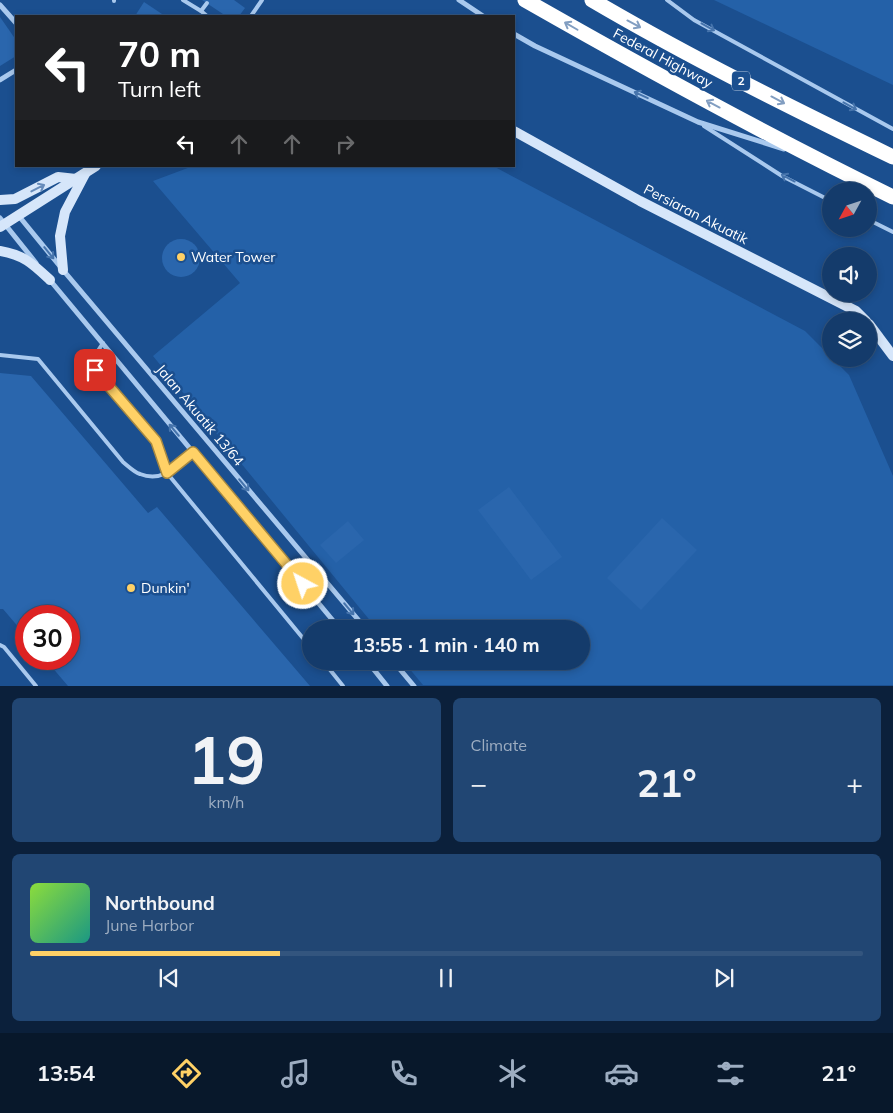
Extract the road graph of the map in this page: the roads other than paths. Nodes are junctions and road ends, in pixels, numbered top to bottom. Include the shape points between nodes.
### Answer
1 (183, 0) edge
2 (262, 0) edge
3 (459, 0) edge
4 (525, 0) edge
5 (592, 0) edge
6 (667, 0) edge
7 (207, 3) dead end
8 (0, 6) edge
9 (201, 11) junction
10 (206, 15) edge
11 (252, 15) edge
12 (482, 15) edge
13 (15, 22) edge
14 (515, 35) edge
15 (15, 71) edge
16 (0, 80) edge
17 (698, 122) junction
18 (893, 129) edge
19 (515, 132) edge
20 (893, 157) edge
21 (818, 160) junction
22 (95, 167) edge
23 (86, 173) junction
24 (76, 179) junction
25 (822, 196) edge
26 (893, 197) edge
27 (0, 200) edge
28 (18, 215) junction
29 (1, 223) edge
30 (878, 224) edge
31 (893, 232) edge
32 (0, 251) edge
33 (63, 270) junction
34 (50, 280) junction
35 (857, 312) edge
36 (877, 335) edge
37 (103, 343) junction
38 (0, 355) edge
39 (893, 356) edge
40 (193, 452) junction
41 (167, 473) junction
42 (333, 620) edge
43 (358, 620) edge
44 (302, 637) edge
45 (0, 645) edge
46 (330, 670) edge
47 (374, 670) edge
48 (401, 670) edge
49 (36, 686) edge
50 (343, 686) edge
51 (387, 686) edge
52 (414, 686) edge

1 - 9 lane
2 - 11 lane
3 - 12 street
21 -> 4 highway, Federal Highway
5 -> 20 highway, Federal Highway / 2 via 782,103
6 -> 18 lane via 694,20
7 - 9 lane
8 - 13 street
9 - 10 lane
17 -> 14 street
15 - 16 street
17 - 21 street
25 -> 17 lane via 782,176
19 - 35 street, Persiaran Akuatik via 640,201
21 - 26 highway, Federal Highway
22 - 23 street
23 - 24 street
23 - 33 street via 64,212 60,236
27 -> 24 street via 15,199 58,177
24 - 28 street
28 - 29 street
28 -> 33 street, Jalan Akuatik 13/64
29 - 34 street, Jalan Akuatik 13/64
30 - 31 lane
32 - 34 street via 28,260
33 -> 43 street, Jalan Akuatik 13/64
34 - 37 street, Jalan Akuatik 13/64
36 - 39 street
40 -> 37 street, Jalan Akuatik 13/64
37 - 41 lane via 92,360 95,370 156,441
38 - 41 lane via 38,359 123,462 138,474 154,477
40 - 41 lane
40 - 42 street, Jalan Akuatik 13/64
41 - 44 lane
45 - 49 lane
46 - 50 lane
47 - 51 street
48 - 52 street

